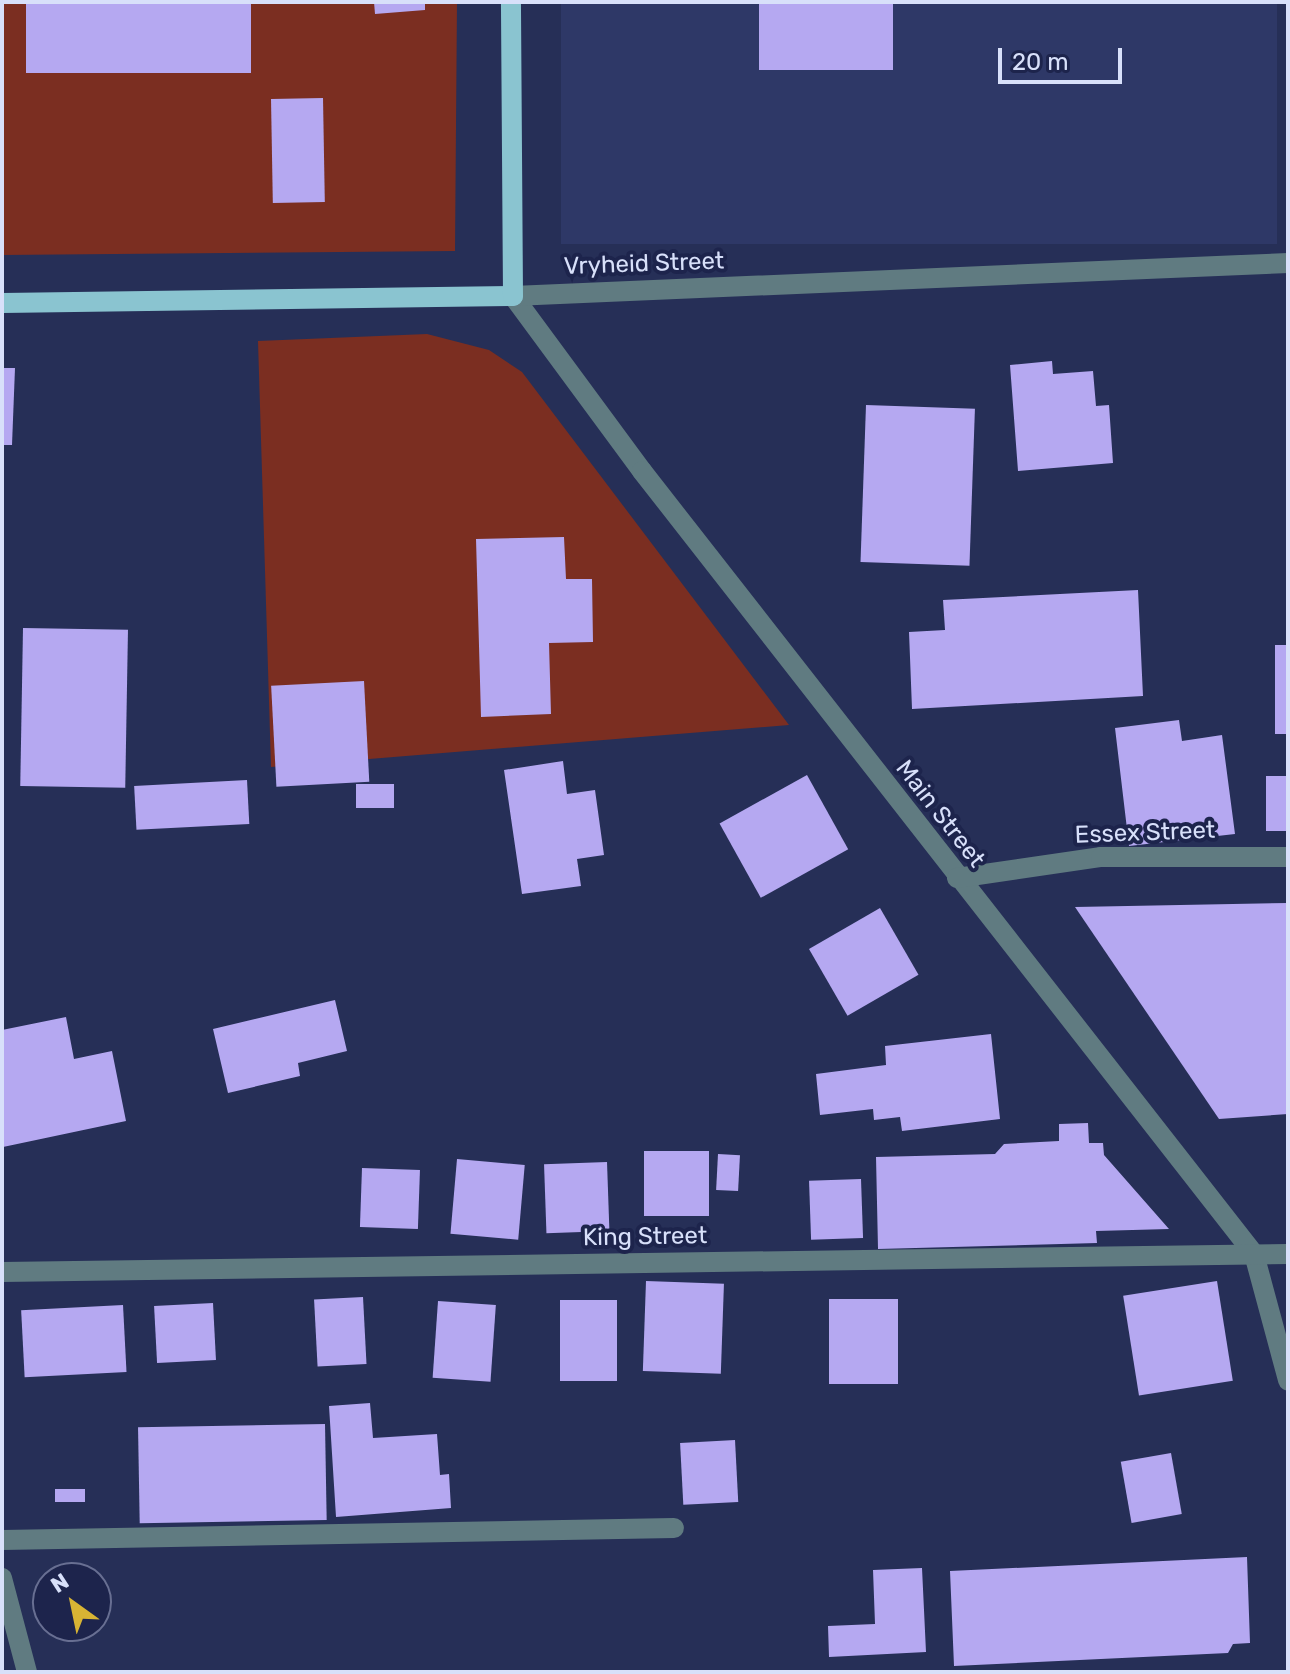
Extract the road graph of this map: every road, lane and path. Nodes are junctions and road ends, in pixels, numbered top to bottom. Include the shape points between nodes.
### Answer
1 (511, 2) edge
2 (1288, 263) edge
3 (513, 296) junction
4 (2, 303) edge
5 (1288, 857) edge
6 (957, 878) junction
7 (1254, 1254) junction
8 (1288, 1254) edge
9 (2, 1272) edge
10 (1288, 1379) edge
11 (674, 1528) dead end
12 (2, 1540) edge
13 (2, 1578) edge
14 (27, 1672) edge

1 - 3 main road
2 - 3 street, Vryheid Street
3 - 4 main road, Vryheid Street
3 - 6 street, Main Street
5 - 6 street, Essex Street via 1101,857
6 - 7 street, Main Street
7 - 8 street, King Street
7 - 9 street, King Street
7 - 10 street, Main Street
11 - 12 street
13 - 14 street

